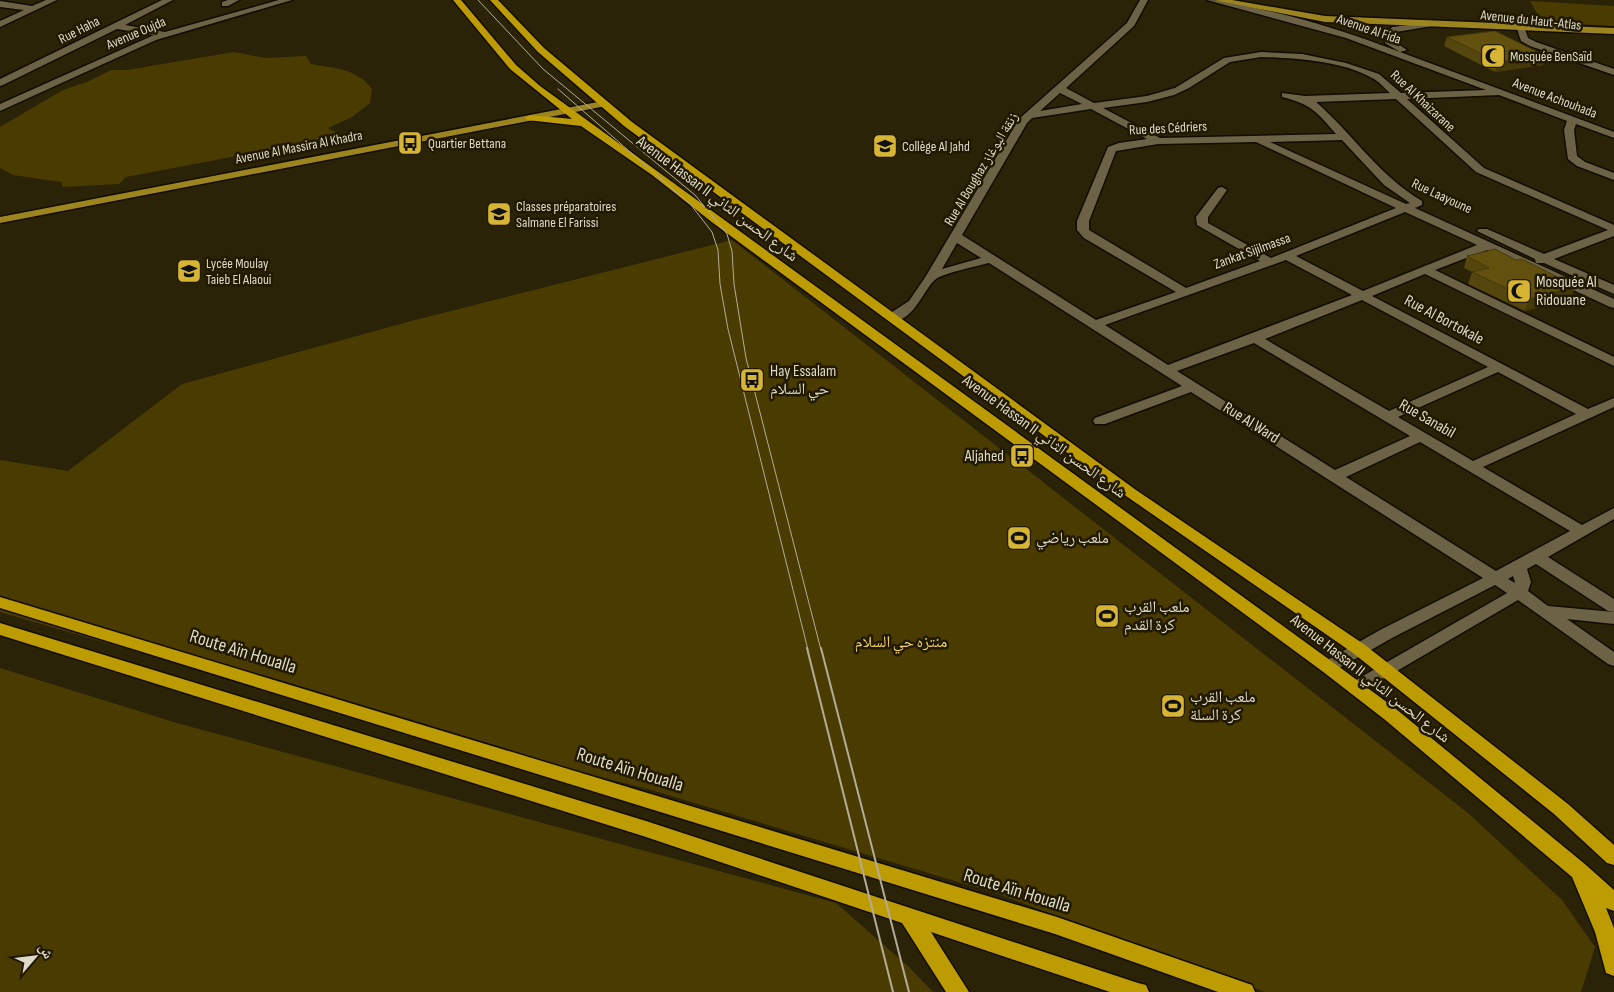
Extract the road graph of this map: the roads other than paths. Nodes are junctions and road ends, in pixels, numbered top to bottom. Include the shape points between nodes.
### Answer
1 (53, 0) edge
2 (170, 0) edge
3 (236, 0) edge
4 (288, 0) edge
5 (457, 0) edge
6 (494, 0) edge
7 (1144, 0) edge
8 (1211, 0) edge
9 (1218, 0) edge
10 (1235, 0) edge
11 (0, 4) edge
12 (225, 4) dead end
13 (1252, 5) junction
14 (32, 10) junction
15 (1434, 23) junction
16 (0, 24) edge
17 (116, 26) junction
18 (1521, 31) junction
19 (1614, 31) edge
20 (163, 34) junction
21 (1610, 41) dead end
22 (1431, 65) junction
23 (1614, 72) edge
24 (0, 83) edge
25 (1058, 88) junction
26 (1503, 93) junction
27 (1285, 95) dead end
28 (1397, 96) junction
29 (1306, 99) junction
30 (600, 101) junction
31 (1095, 106) junction
32 (0, 108) edge
33 (565, 109) junction
34 (1028, 116) junction
35 (530, 118) junction
36 (1572, 119) junction
37 (588, 127) junction
38 (1614, 135) edge
39 (1344, 136) junction
40 (1256, 140) junction
41 (1158, 141) junction
42 (1614, 177) edge
43 (1222, 190) dead end
44 (1419, 203) junction
45 (1407, 208) junction
46 (0, 214) edge
47 (0, 220) edge
48 (1614, 230) edge
49 (956, 237) junction
50 (1488, 245) junction
51 (1286, 255) junction
52 (1544, 258) junction
53 (991, 259) junction
54 (1270, 262) junction
55 (1529, 264) junction
56 (1425, 270) junction
57 (932, 276) junction
58 (1614, 290) edge
59 (1185, 292) junction
60 (1363, 296) junction
61 (1614, 304) edge
62 (893, 317) junction
63 (1094, 325) junction
64 (1255, 338) junction
65 (1614, 362) edge
66 (1498, 367) junction
67 (1166, 370) junction
68 (1193, 386) junction
69 (1614, 402) edge
70 (1587, 414) junction
71 (1387, 417) junction
72 (1100, 421) dead end
73 (1421, 436) junction
74 (1473, 466) junction
75 (1335, 476) junction
76 (1614, 513) edge
77 (1581, 531) junction
78 (1537, 557) junction
79 (1518, 567) junction
80 (1495, 578) junction
81 (1519, 593) junction
82 (0, 602) edge
83 (1614, 607) edge
84 (1544, 611) junction
85 (1614, 618) edge
86 (0, 629) edge
87 (1359, 649) junction
88 (1614, 660) edge
89 (1328, 667) junction
90 (1386, 669) junction
91 (1355, 688) junction
92 (1614, 857) edge
93 (1579, 871) junction
94 (1614, 903) edge
95 (910, 917) junction
96 (1614, 967) edge
97 (958, 992) edge
98 (1138, 992) edge
99 (1244, 992) edge

1 - 14 street
2 - 17 street, Rue Haha
3 - 12 street
4 - 20 street, Avenue Oujda
5 - 33 highway, Avenue Hassan II شارع الحسن الثاني via 514,67
6 - 30 highway, Avenue Hassan II شارع الحسن الثاني via 516,27 565,74
7 - 25 street, Rue Al Boughaz زنقة البوغاز via 1131,24
8 - 22 street, Avenue Al Fida via 1310,24
9 - 13 main road
10 - 13 main road
11 - 14 street
13 - 15 main road, Avenue du Haut-Atlas via 1325,19
14 - 16 street
15 - 18 main road, Avenue du Haut-Atlas
15 - 22 street, Avenue du Haut-Atlas via 1393,30 1386,37 1394,45
17 - 20 street
17 - 24 street, Rue Haha
18 - 19 main road, Avenue du Haut-Atlas
18 - 21 main road, Avenue du Haut-Atlas
18 - 23 street via 1539,46
20 - 32 street, Avenue Oujda
22 - 26 street, Avenue Achouhada
25 - 31 street
25 - 34 street, Rue Al Boughaz زنقة البوغاز
26 - 28 street
26 - 36 street, Avenue Achouhada
27 - 29 street, Rue Laayoune
28 - 29 street
28 - 31 street, Rue Al Khaizarane via 1376,76 1356,67 1315,58 1251,56 1223,62 1173,93
28 - 48 street, Rue Al Khaizarane via 1480,170
29 - 39 street, Rue Laayoune
30 - 33 main road, Avenue Al Massira Al Khadra
30 - 62 highway, Avenue Hassan II شارع الحسن الثاني
31 - 34 street, Rue Al Khaizarane
31 - 41 street
33 - 35 main road, Avenue Al Massira Al Khadra
33 - 37 highway, Avenue Hassan II شارع الحسن الثاني
33 - 46 main road, Avenue Al Massira Al Khadra
34 - 49 street, Rue Al Boughaz زنقة البوغاز
35 - 37 highway via 556,119
35 - 47 main road, Avenue Al Massira Al Khadra
36 - 38 street, Avenue Achouhada
36 - 42 street via 1569,130 1573,159
37 - 89 highway, Avenue Hassan II شارع الحسن الثاني via 656,173 717,221
39 - 40 street, Rue des Cédriers
39 - 44 street, Rue Laayoune via 1383,180
40 - 41 street, Rue des Cédriers
40 - 45 street
41 - 59 street, Rue des Cédriers via 1120,146 1109,152 1082,228 1088,236
43 - 54 street via 1202,217 1203,225
44 - 45 street, Zankat Sijilmassa
44 - 52 street, Rue Laayoune
45 - 50 street
45 - 51 street, Zankat Sijilmassa
48 - 52 street
49 - 53 street, Rue Al Ward
49 - 57 street, Rue Al Boughaz زنقة البوغاز
50 - 55 street
50 - 56 street
51 - 54 street, Zankat Sijilmassa
51 - 60 street, Rue Al Bortokale
52 - 55 street
52 - 58 street, Rue Laayoune
53 - 57 street
53 - 63 street, Rue Al Ward
54 - 59 street, Zankat Sijilmassa
55 - 61 street
56 - 60 street
56 - 65 street
57 - 62 street, Rue Al Boughaz زنقة البوغاز via 913,304
59 - 63 street, Zankat Sijilmassa
60 - 64 street
60 - 66 street, Rue Al Bortokale
62 - 87 highway, Avenue Hassan II شارع الحسن الثاني via 1131,493
63 - 67 street, Rue Al Ward
64 - 67 street
64 - 71 street, Rue Sanabil
66 - 70 street, Rue Al Bortokale
66 - 71 street
67 - 68 street, Rue Al Ward
68 - 72 street
68 - 75 street, Rue Al Ward
69 - 70 street
70 - 74 street
71 - 73 street, Rue Sanabil
73 - 74 street, Rue Sanabil
73 - 75 street
74 - 77 street, Rue Sanabil
75 - 80 street, Rue Al Ward
76 - 77 street
77 - 78 street
78 - 79 street
78 - 83 street
79 - 80 street
79 - 81 street via 1523,582
80 - 81 street, Rue Al Ward
80 - 87 street
81 - 84 street, Rue Al Ward
81 - 90 street
82 - 99 highway, Route Aïn Houalla via 1048,924
84 - 85 street
84 - 88 street, Rue Al Ward
86 - 95 highway via 646,829
87 - 89 street
87 - 90 highway, Avenue Hassan II شارع الحسن الثاني
89 - 91 highway, Avenue Hassan II شارع الحسن الثاني
90 - 91 street
90 - 92 highway, Avenue Hassan II شارع الحسن الثاني via 1561,809
91 - 93 highway, Avenue Hassan II شارع الحسن الثاني
93 - 94 highway, Avenue Hassan II شارع الحسن الثاني
93 - 96 highway via 1602,924
95 - 97 highway
95 - 98 highway

